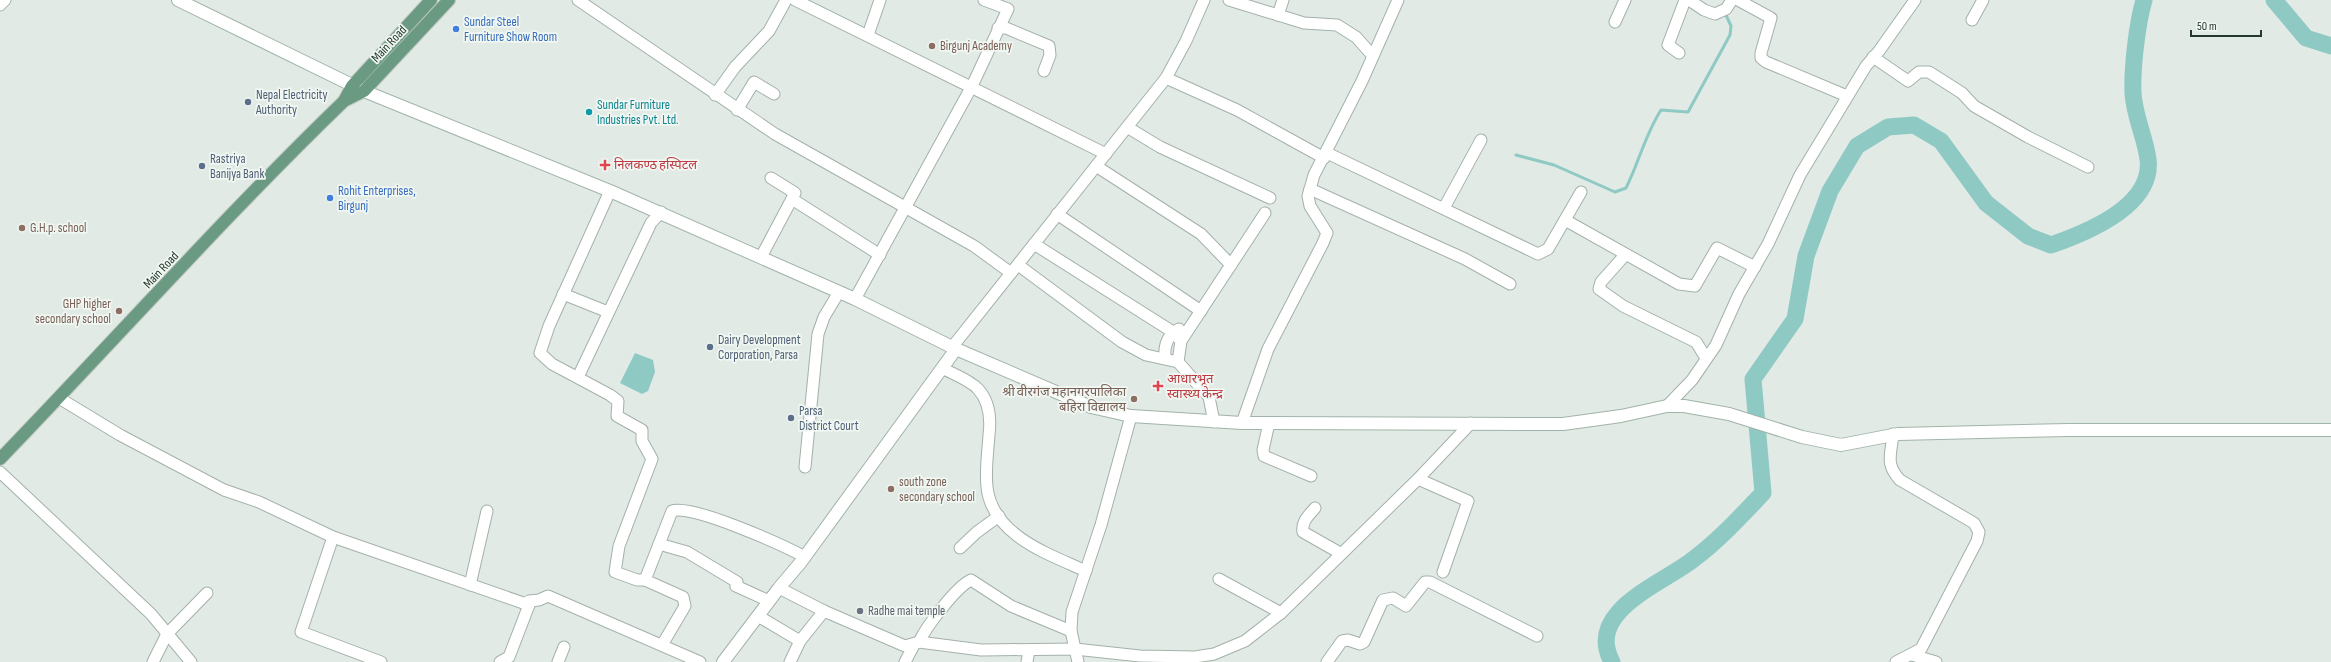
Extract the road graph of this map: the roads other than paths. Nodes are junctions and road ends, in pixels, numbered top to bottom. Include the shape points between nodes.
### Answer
1 (5, 0) edge
2 (178, 0) edge
3 (431, 0) edge
4 (449, 0) edge
5 (578, 0) edge
6 (786, 0) edge
7 (795, 0) edge
8 (880, 0) edge
9 (984, 0) edge
10 (1204, 0) edge
11 (1228, 0) edge
12 (1283, 0) edge
13 (1398, 0) edge
14 (1625, 0) edge
15 (1685, 0) edge
16 (1689, 0) edge
17 (1732, 0) edge
18 (1738, 0) edge
19 (1915, 0) edge
20 (1983, 0) edge
21 (0, 5) edge
22 (1278, 15) junction
23 (1972, 20) dead end
24 (1615, 22) dead end
25 (998, 28) junction
26 (868, 35) junction
27 (1680, 53) dead end
28 (1373, 56) junction
29 (1873, 57) junction
30 (1044, 71) dead end
31 (1166, 78) junction
32 (352, 86) junction
33 (972, 86) junction
34 (364, 91) junction
35 (774, 94) dead end
36 (715, 95) junction
37 (1847, 96) junction
38 (344, 101) junction
39 (737, 110) junction
40 (1126, 127) junction
41 (1481, 140) dead end
42 (1106, 154) junction
43 (1325, 155) junction
44 (1096, 166) junction
45 (2088, 167) dead end
46 (771, 178) dead end
47 (1310, 189) junction
48 (610, 191) junction
49 (1581, 192) dead end
50 (1270, 198) dead end
51 (792, 199) junction
52 (907, 207) junction
53 (1444, 208) junction
54 (660, 212) junction
55 (1265, 213) dead end
56 (1057, 214) junction
57 (1565, 220) junction
58 (1034, 244) junction
59 (880, 255) junction
60 (1625, 255) junction
61 (762, 257) junction
62 (1231, 265) junction
63 (1756, 267) junction
64 (1014, 269) junction
65 (1510, 284) dead end
66 (840, 292) junction
67 (563, 294) junction
68 (855, 299) junction
69 (1201, 311) junction
70 (608, 312) junction
71 (1193, 323) junction
72 (1173, 332) junction
73 (1181, 341) junction
74 (954, 348) junction
75 (1165, 358) junction
76 (1706, 358) junction
77 (1178, 362) junction
78 (942, 368) junction
79 (578, 377) junction
80 (59, 398) junction
81 (1667, 406) junction
82 (1131, 416) junction
83 (1214, 422) junction
84 (1242, 423) junction
85 (1269, 423) junction
86 (1471, 423) junction
87 (2331, 430) edge
88 (1893, 434) junction
89 (0, 459) edge
90 (805, 467) dead end
91 (0, 472) edge
92 (1311, 476) dead end
93 (1418, 479) junction
94 (1314, 508) dead end
95 (487, 511) dead end
96 (999, 516) junction
97 (333, 537) junction
98 (659, 544) junction
99 (960, 548) dead end
100 (1340, 553) junction
101 (805, 557) junction
102 (1086, 571) junction
103 (1443, 572) dead end
104 (1219, 579) dead end
105 (645, 580) junction
106 (470, 585) junction
107 (779, 588) junction
108 (206, 593) dead end
109 (769, 601) junction
110 (529, 605) junction
111 (824, 610) junction
112 (1281, 613) junction
113 (758, 616) junction
114 (1071, 631) junction
115 (167, 634) junction
116 (1537, 636) dead end
117 (800, 641) junction
118 (917, 643) junction
119 (662, 645) junction
120 (564, 647) dead end
121 (1075, 649) junction
122 (1029, 650) junction
123 (1912, 655) junction
124 (153, 662) edge
125 (191, 662) edge
126 (381, 662) edge
127 (500, 662) edge
128 (559, 662) edge
129 (700, 662) edge
130 (723, 662) edge
131 (790, 662) edge
132 (905, 662) edge
133 (1027, 662) edge
134 (1078, 662) edge
135 (1327, 662) edge
136 (1896, 662) edge
137 (1936, 662) edge

1 - 21 street
2 - 32 main road
3 - 32 main road, Main Road
4 - 34 main road, Main Road
5 - 36 street
6 - 36 street via 769,31 735,67
7 - 26 street
8 - 26 street
9 - 25 street via 1008,9
10 - 31 street
11 - 22 street
12 - 22 street
13 - 28 street
14 - 24 street
15 - 27 street via 1668,45
16 - 17 street via 1715,14 1726,9
18 - 37 street via 1771,18 1761,58
19 - 29 street
20 - 23 street
22 - 28 street via 1304,23 1337,25 1356,36
25 - 30 street via 1006,28 1049,46 1050,55
25 - 33 street
26 - 33 street
28 - 43 street
29 - 37 street
29 - 45 street via 1908,81 1919,72 1929,72 1962,93 1974,106
31 - 40 street
31 - 43 street
32 - 34 main road
32 - 38 main road, Main Road
33 - 42 street
33 - 52 street
34 - 38 main road, Main Road
34 - 48 main road
35 - 39 street via 754,82
36 - 39 street
37 - 63 street via 1800,175
38 - 80 main road, Main Road via 263,179
39 - 52 street via 775,134
40 - 42 street
40 - 50 street via 1160,146
41 - 53 street
42 - 44 street
43 - 47 street
43 - 53 street
44 - 56 street
44 - 62 street via 1201,234
46 - 51 street via 795,194
47 - 65 street via 1465,259
47 - 84 street via 1310,206 1326,233 1325,238 1268,349
48 - 54 main road
48 - 67 street
49 - 57 street
51 - 59 street
51 - 61 street
52 - 59 street
52 - 64 street
53 - 57 street via 1538,254 1548,249
54 - 61 main road
54 - 70 street via 650,223
55 - 62 street
56 - 58 street
56 - 69 street
57 - 60 street
58 - 64 street
58 - 72 street
59 - 68 street
60 - 63 street via 1669,280 1695,286 1717,248
60 - 76 street via 1601,282 1599,289 1623,306 1696,342
61 - 66 main road
62 - 69 street
63 - 76 street via 1739,294 1716,345
64 - 74 street
64 - 75 street via 1122,342 1146,355
66 - 68 main road
66 - 90 street via 824,317 818,334
67 - 70 street
67 - 79 street via 540,353 552,364
68 - 74 main road
69 - 71 street
70 - 79 street
71 - 72 street
71 - 73 street
72 - 73 street
72 - 75 street via 1164,347
73 - 77 street
74 - 78 main road
74 - 82 main road via 1091,407
75 - 77 street
76 - 81 street via 1692,380
77 - 83 street via 1209,397
78 - 96 street via 978,389 986,403 991,419 986,487
78 - 101 main road
79 - 105 street via 618,401 617,416 642,430 642,441 652,459 619,546 615,572 637,580
80 - 89 main road, Main Road
80 - 97 street via 120,435 224,490 280,511
81 - 86 main road via 1621,416 1563,424
81 - 88 main road via 1684,406 1729,414 1802,437 1841,445 1861,443
82 - 83 main road
82 - 102 street
83 - 84 main road
84 - 85 main road
85 - 86 main road
85 - 92 street via 1264,456
86 - 93 street
87 - 88 main road via 2069,430
88 - 123 street via 1890,460 1892,470 1900,480 1974,523 1980,532 1927,639 1921,649
91 - 115 street via 151,614
93 - 100 street
93 - 103 street via 1468,501
94 - 100 street via 1305,520 1303,532
95 - 106 street
96 - 99 street
96 - 102 street via 1018,536 1037,550
97 - 106 street
97 - 126 street via 301,632
98 - 101 street via 672,511 676,510 704,515 778,542
98 - 105 street
98 - 109 street via 687,552 736,582 736,586
100 - 112 street
101 - 107 main road
102 - 114 street via 1072,612
104 - 112 street
105 - 119 street via 683,597 684,606
106 - 110 street
107 - 109 main road
107 - 111 street
108 - 115 street
109 - 113 main road
110 - 119 street via 529,601 548,596
110 - 127 street via 509,657
111 - 117 street
111 - 118 street via 905,646
112 - 121 street via 1245,641 1214,654 1195,657 1140,656
113 - 117 street
113 - 130 main road
114 - 118 street via 1011,606 971,580 937,613
114 - 121 street
115 - 124 street
115 - 125 street
116 - 135 street via 1425,582 1406,606 1393,598 1383,600 1364,642 1360,644 1342,641
117 - 131 street
118 - 122 street via 981,650
118 - 132 street
119 - 129 street
120 - 128 street
121 - 122 street
121 - 134 street
122 - 133 street
123 - 136 street
123 - 137 street

